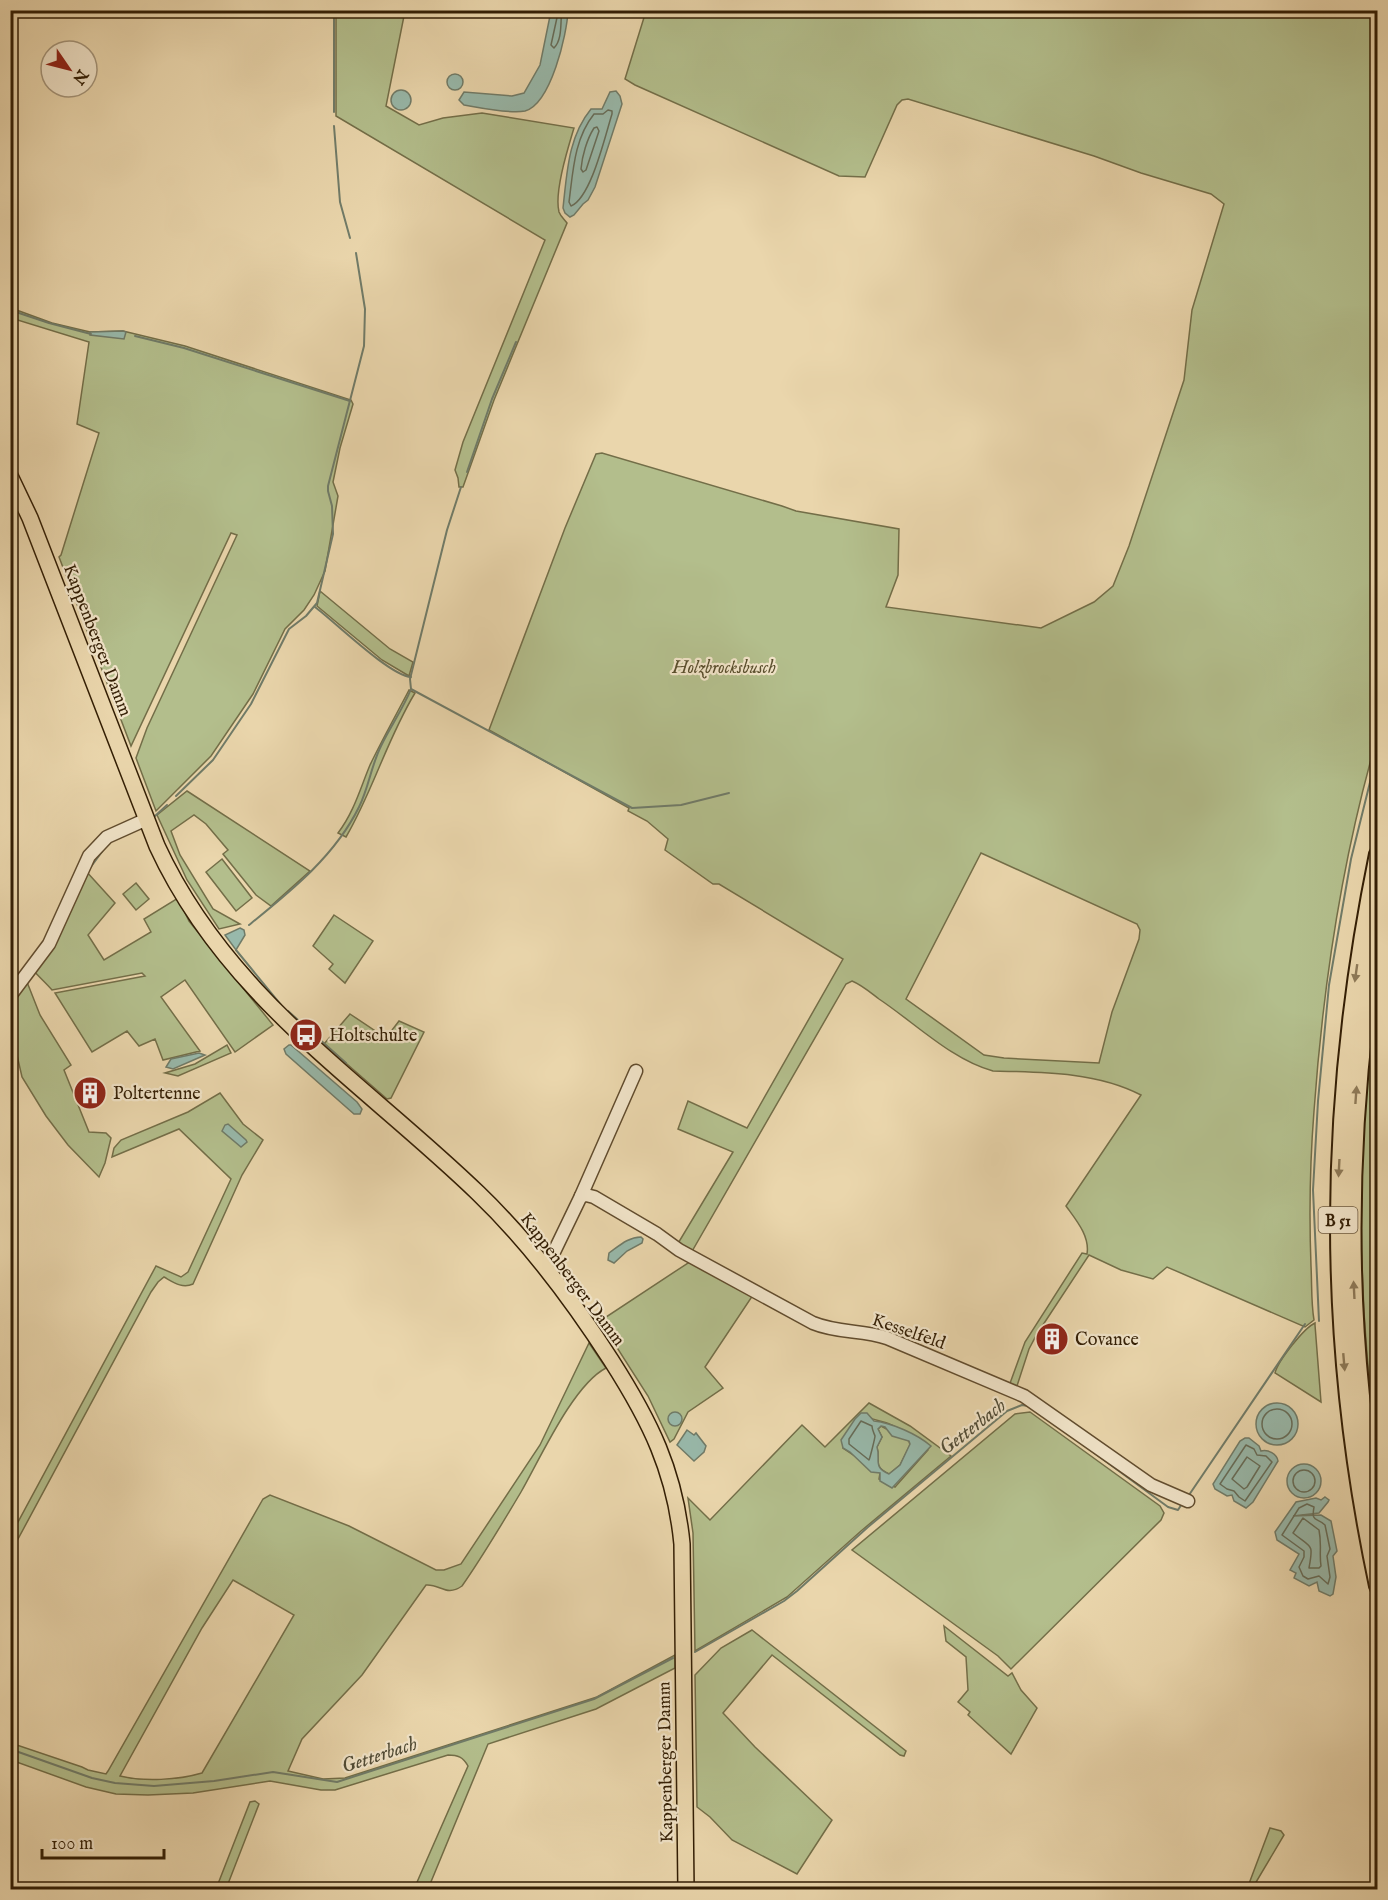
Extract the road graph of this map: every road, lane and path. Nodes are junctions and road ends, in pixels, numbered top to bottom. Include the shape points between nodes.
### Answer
1 (10, 476) edge
2 (147, 819) junction
3 (1377, 854) edge
4 (1377, 925) edge
5 (10, 996) edge
6 (636, 1071) dead end
7 (581, 1196) junction
8 (543, 1265) junction
9 (1185, 1500) dead end
10 (1377, 1515) edge
11 (1377, 1586) edge
12 (686, 1890) edge

1 - 2 main road, Kappenberger Damm
2 - 5 street via 107,837 89,855 49,944
2 - 8 main road, Kappenberger Damm via 181,892 256,992 315,1050 474,1189
3 -> 11 highway, B 51 via 1347,1041 1337,1202 1348,1412
10 -> 4 highway, B 51 via 1356,1349 1352,1209 1357,1089
6 - 7 street
7 - 8 street via 553,1254
7 - 9 street, Kesselfeld via 594,1197 679,1250 813,1323 887,1338 1024,1396 1151,1485
8 - 12 main road, Kappenberger Damm via 624,1380 661,1451 675,1492 682,1544

